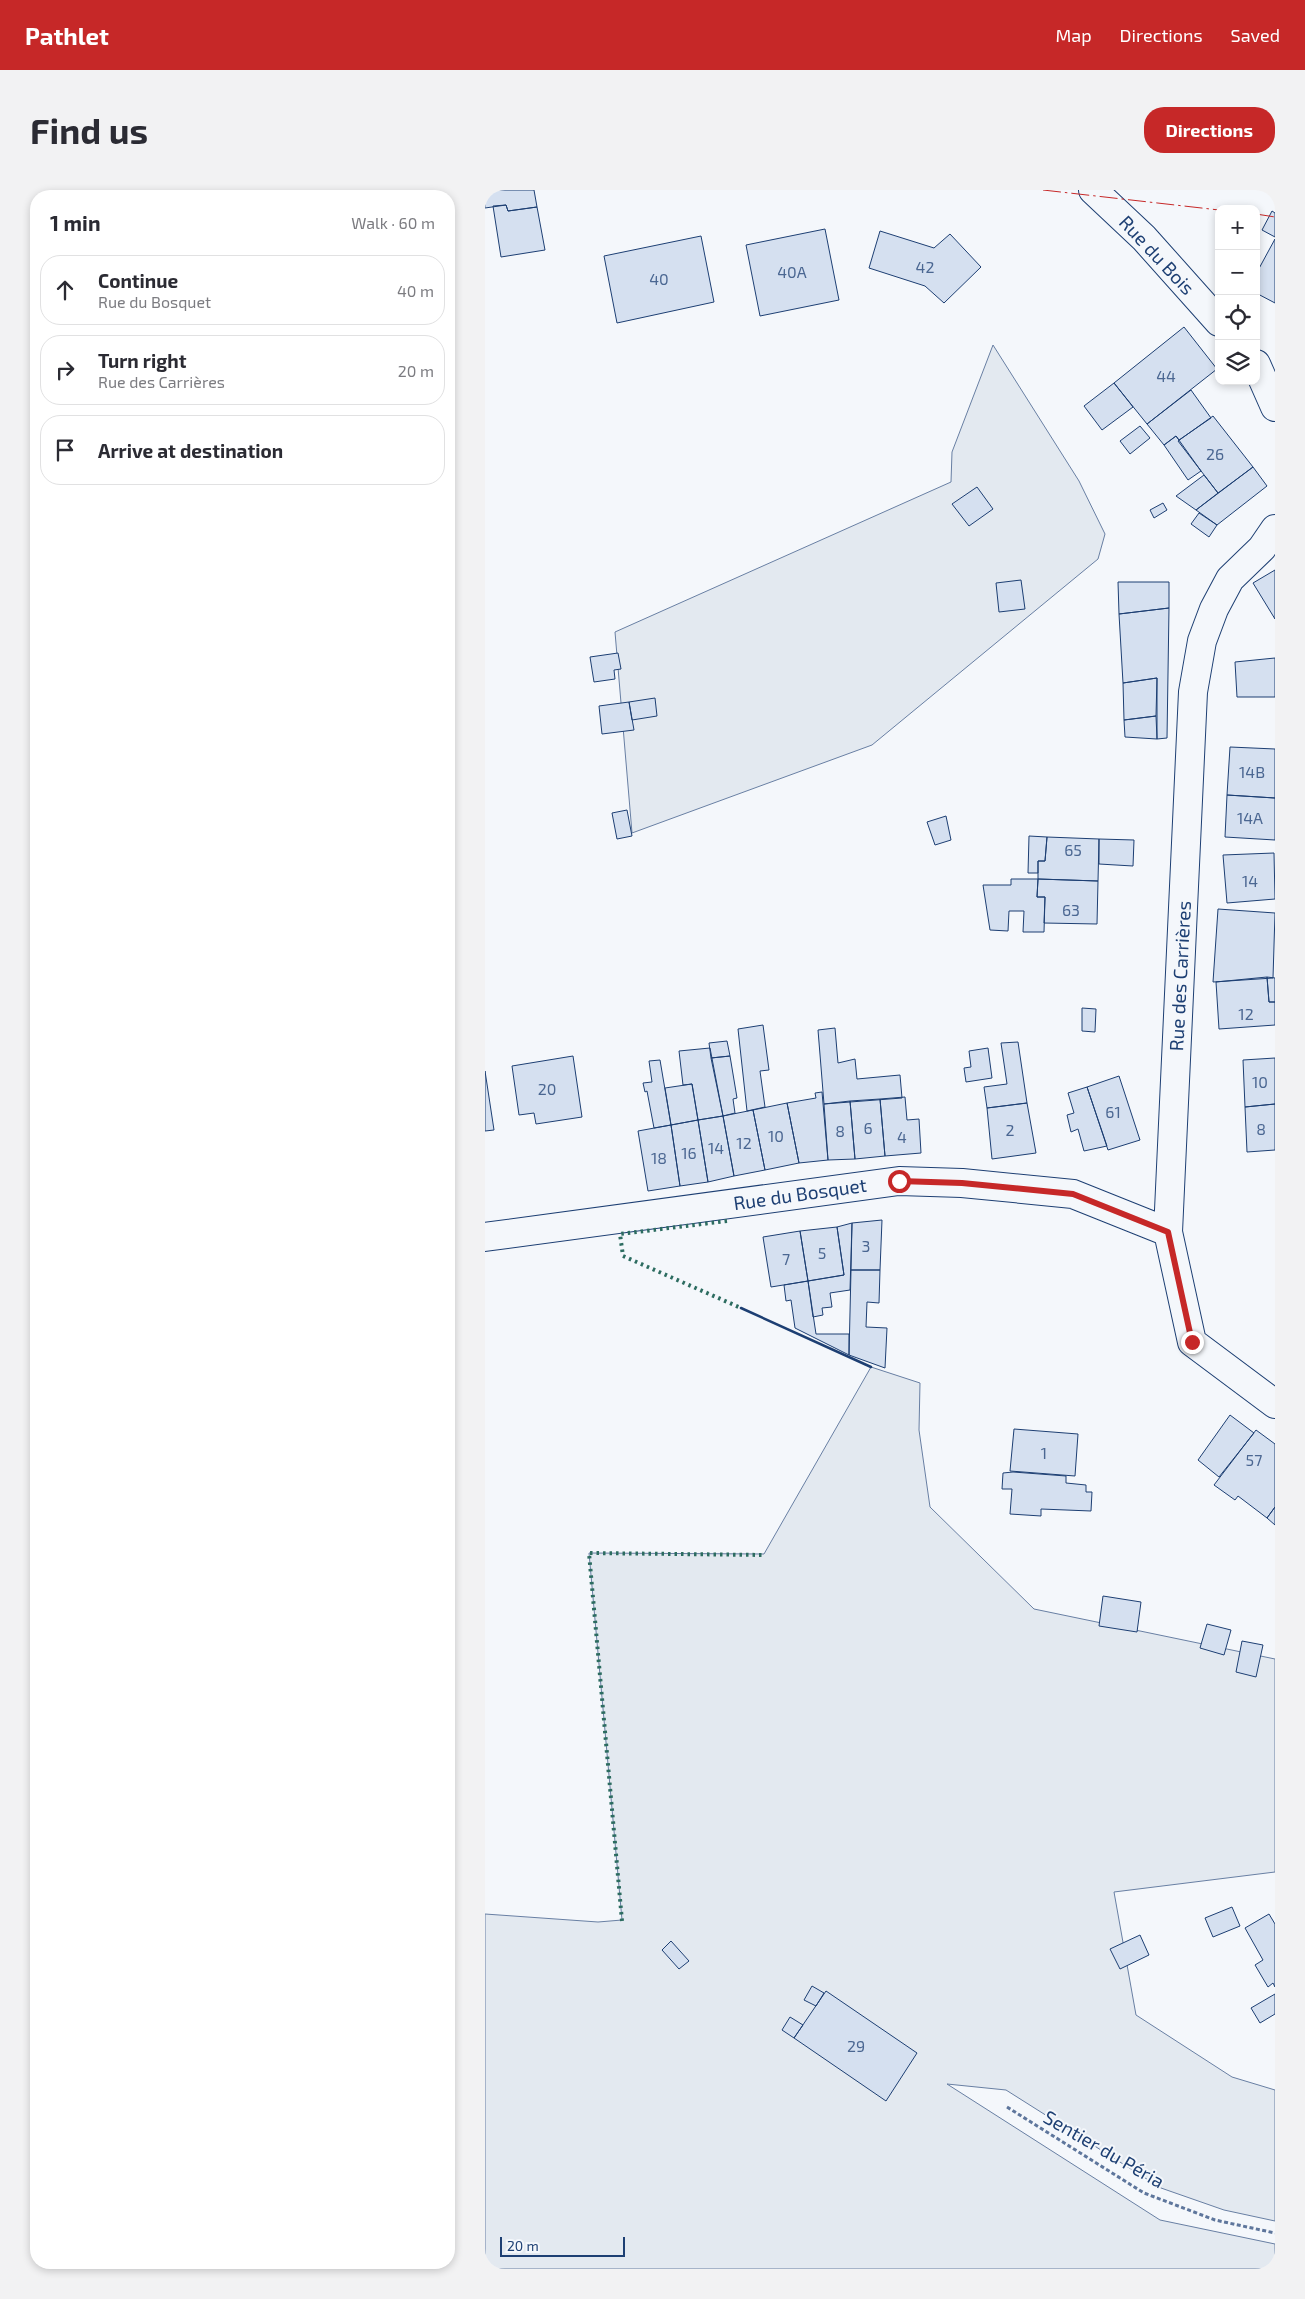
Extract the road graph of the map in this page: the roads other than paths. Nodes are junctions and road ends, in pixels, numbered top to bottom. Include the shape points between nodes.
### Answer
1 (1093, 190) edge
2 (1215, 318) edge
3 (1260, 373) edge
4 (1275, 407) edge
5 (1275, 529) edge
6 (1168, 1232) junction
7 (485, 1237) edge
8 (1275, 1404) edge

1 - 2 street, Rue du Bois via 1144,238
3 - 4 street
5 - 6 street, Rue des Carrières via 1262,548 1230,579 1218,601 1202,641 1193,692
6 - 7 street, Rue du Bosquet via 1073,1194 962,1183 899,1181
6 - 8 street, Rue des Carrières via 1192,1342

